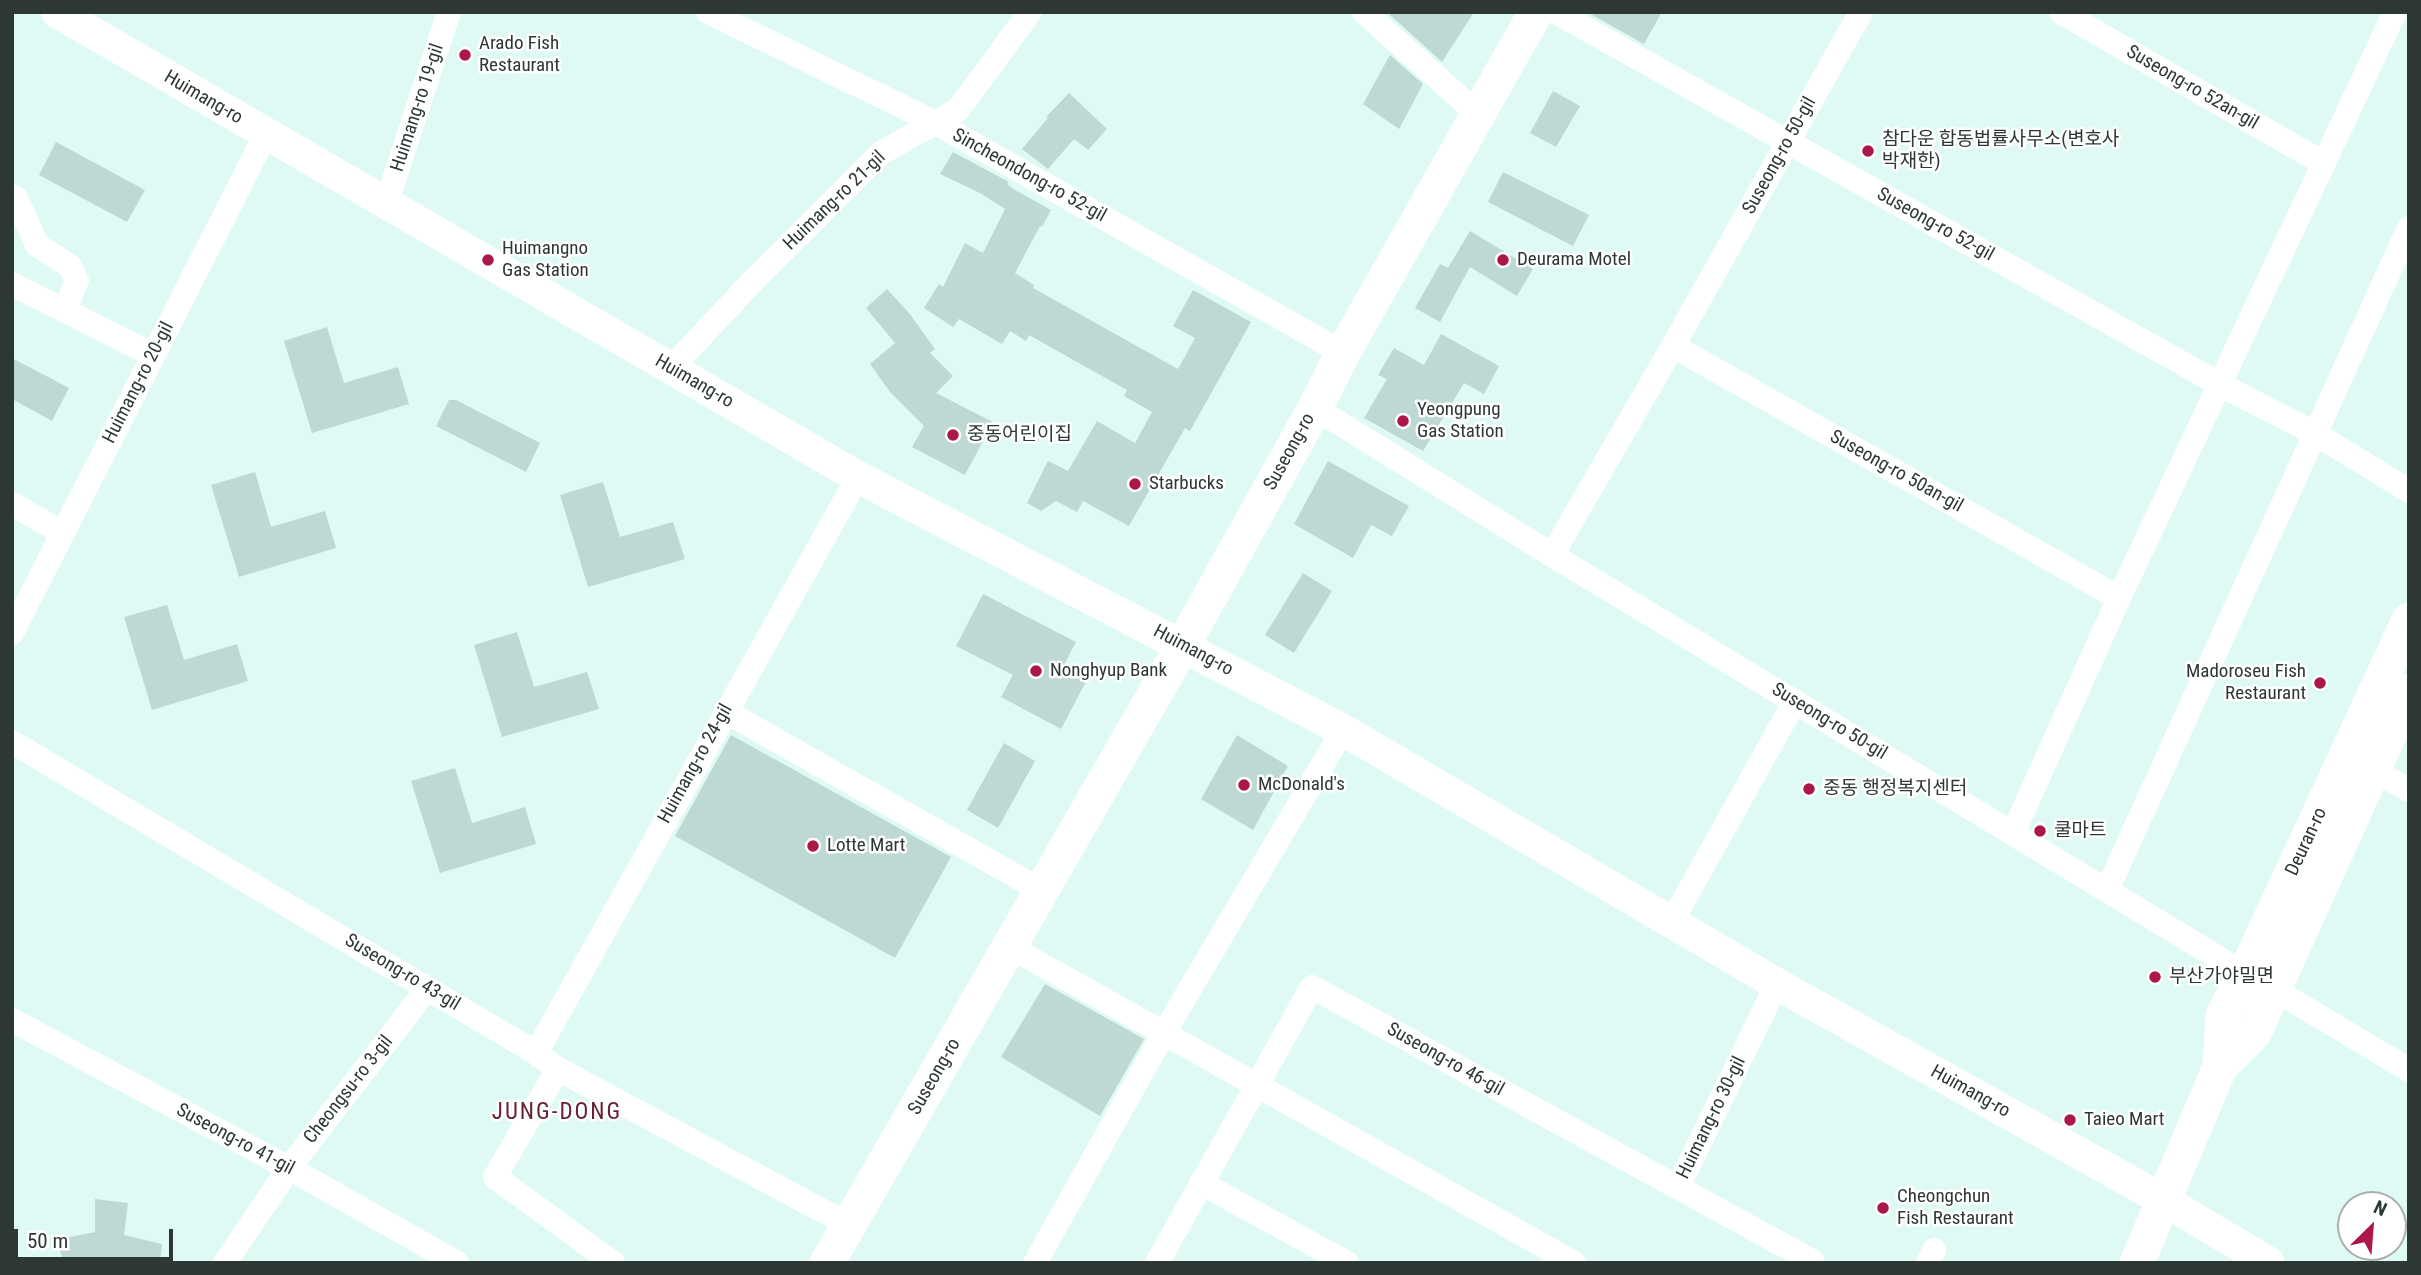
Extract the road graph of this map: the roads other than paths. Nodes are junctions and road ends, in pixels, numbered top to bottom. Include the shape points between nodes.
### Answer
1 (57, 12) edge
2 (449, 12) edge
3 (708, 12) edge
4 (1030, 12) edge
5 (1364, 12) edge
6 (1536, 12) edge
7 (1556, 12) edge
8 (1861, 12) edge
9 (2061, 12) edge
10 (2395, 12) edge
11 (1478, 114) junction
12 (936, 123) junction
13 (266, 134) junction
14 (1787, 143) junction
15 (2323, 163) junction
16 (12, 196) edge
17 (386, 204) junction
18 (2409, 228) edge
19 (12, 284) edge
20 (65, 310) junction
21 (1673, 346) junction
22 (1343, 353) junction
23 (153, 355) junction
24 (671, 368) junction
25 (2221, 385) junction
26 (1315, 408) junction
27 (2316, 434) junction
28 (858, 477) junction
29 (2409, 491) edge
30 (12, 504) edge
31 (63, 533) junction
32 (1552, 555) junction
33 (2119, 598) junction
34 (2409, 620) edge
35 (12, 633) edge
36 (1183, 645) junction
37 (2409, 691) edge
38 (1795, 701) junction
39 (725, 711) junction
40 (1343, 730) junction
41 (12, 743) edge
42 (2373, 770) junction
43 (2409, 790) edge
44 (2012, 833) junction
45 (2106, 890) junction
46 (1042, 891) junction
47 (1671, 923) junction
48 (1010, 947) junction
49 (2260, 982) junction
50 (1777, 984) junction
51 (427, 989) junction
52 (12, 1020) edge
53 (1164, 1032) junction
54 (536, 1053) junction
55 (558, 1069) junction
56 (2409, 1070) edge
57 (1256, 1086) junction
58 (289, 1168) junction
59 (1201, 1183) junction
60 (1678, 1187) junction
61 (2165, 1202) junction
62 (849, 1225) junction
63 (1814, 1262) edge
64 (225, 1263) edge
65 (457, 1263) edge
66 (612, 1263) edge
67 (827, 1263) edge
68 (1035, 1263) edge
69 (1157, 1263) edge
70 (1347, 1263) edge
71 (1574, 1263) edge
72 (2137, 1263) edge
73 (2269, 1263) edge

1 - 13 street, Huimang-ro
2 - 17 street, Huimang-ro 19-gil
3 - 12 street, Sincheondong-ro 52-gil
4 - 12 street, Huimang-ro 21-gil via 958,110
5 - 11 street
6 - 11 main road, Suseong-ro
7 - 14 street, Suseong-ro 52-gil
8 - 14 street, Suseong-ro 50-gil
9 - 15 street, Suseong-ro 52an-gil
10 - 15 street
11 - 22 main road, Suseong-ro
12 - 22 street, Sincheondong-ro 52-gil
12 - 24 street, Huimang-ro 21-gil via 881,153
13 - 17 street, Huimang-ro
13 - 23 street, Huimang-ro 20-gil
14 - 21 street, Suseong-ro 50-gil
14 - 25 street, Suseong-ro 52-gil
15 - 25 street
16 - 20 street via 37,245 70,266 78,280
17 - 24 street, Huimang-ro
18 - 27 street
19 - 20 street
20 - 23 street
21 - 32 street, Suseong-ro 50-gil
21 - 33 street, Suseong-ro 50an-gil
22 - 26 main road, Suseong-ro
23 - 31 street, Huimang-ro 20-gil
24 - 28 street, Huimang-ro
25 - 27 street, Suseong-ro 52-gil
25 - 33 street
26 - 32 street, Suseong-ro 50-gil
26 - 36 main road, Suseong-ro
27 - 29 street, Suseong-ro 52-gil
27 - 45 street
28 - 36 street, Huimang-ro
28 - 39 street, Huimang-ro 24-gil
30 - 31 street
31 - 35 street, Huimang-ro 20-gil
32 - 38 street, Suseong-ro 50-gil
33 - 44 street
34 - 49 main road, Deuran-ro
36 - 40 street, Huimang-ro
36 - 46 main road, Suseong-ro
37 - 42 main road, Deuran-ro
38 - 44 street, Suseong-ro 50-gil
38 - 47 street
39 - 46 street
39 - 54 street, Huimang-ro 24-gil
40 - 47 street, Huimang-ro
40 - 53 street
41 - 51 street, Suseong-ro 43-gil
42 - 43 street
42 - 49 main road, Deuran-ro
44 - 45 street, Suseong-ro 50-gil
45 - 49 street, Suseong-ro 50-gil
46 - 48 main road, Suseong-ro
47 - 50 street, Huimang-ro
48 - 53 street
48 - 62 main road, Suseong-ro
49 - 56 street
49 - 61 main road, Deuran-ro via 2223,1015 2220,1067
50 - 60 street, Huimang-ro 30-gil
50 - 61 street, Huimang-ro
51 - 54 street, Suseong-ro 43-gil
51 - 58 street, Cheongsu-ro 3-gil
52 - 58 street, Suseong-ro 41-gil
53 - 57 street
53 - 68 street
54 - 55 street, Suseong-ro 43-gil
55 - 62 street, Suseong-ro 43-gil
55 - 66 street via 495,1177
57 - 59 street
57 - 60 street, Suseong-ro 46-gil via 1312,987
57 - 71 street
58 - 64 street, Cheongsu-ro 3-gil
58 - 65 street, Suseong-ro 41-gil
59 - 69 street
59 - 70 street
60 - 63 street, Huimang-ro 30-gil
61 - 72 main road, Deuran-ro
61 - 73 street, Huimang-ro
62 - 67 main road, Suseong-ro

